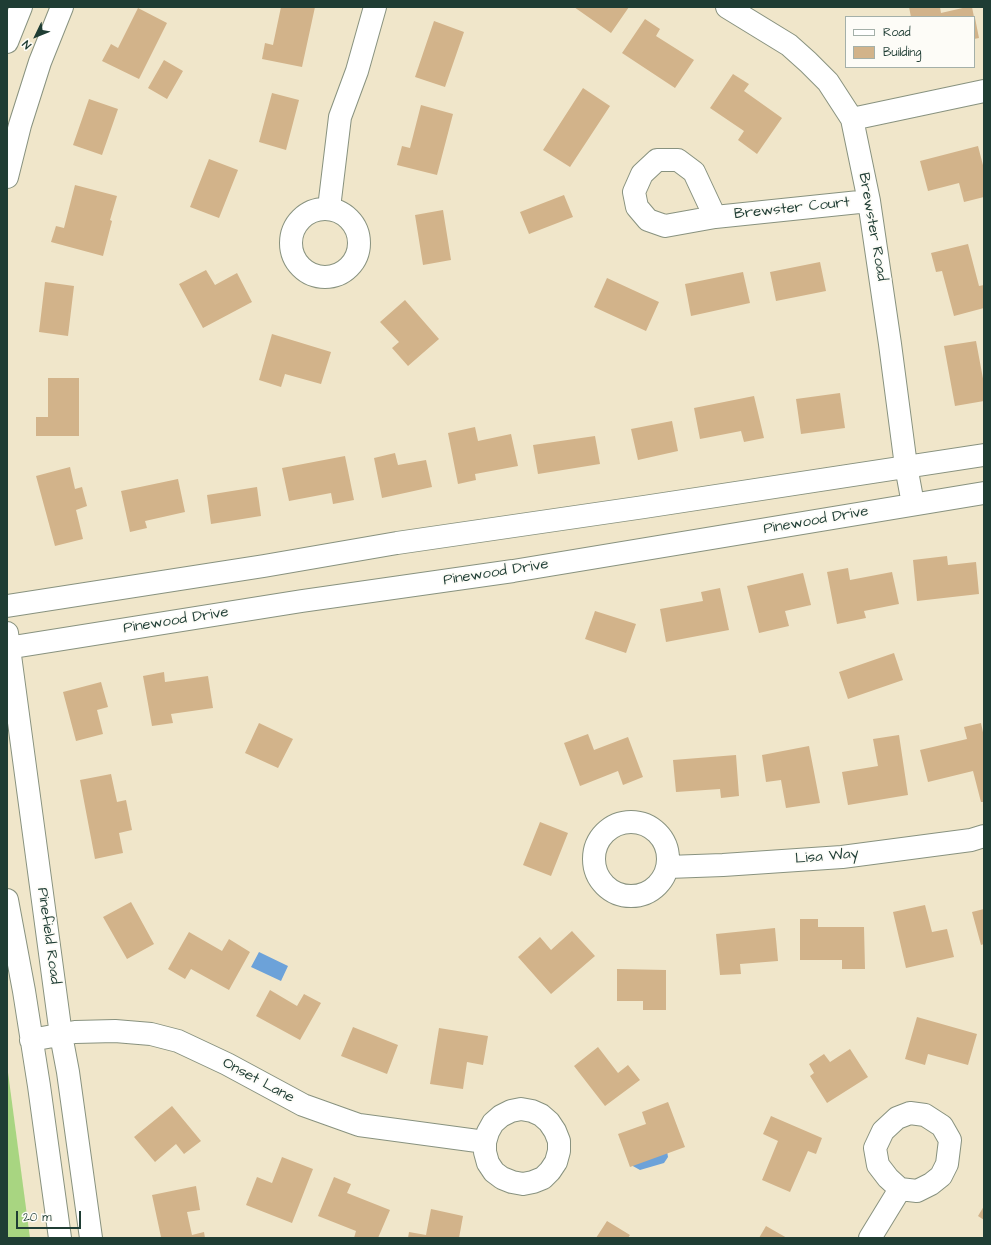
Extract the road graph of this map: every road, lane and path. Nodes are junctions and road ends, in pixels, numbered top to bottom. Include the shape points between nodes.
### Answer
1 (21, 7) edge
2 (62, 7) edge
3 (375, 7) edge
4 (727, 7) edge
5 (7, 42) edge
6 (984, 91) edge
7 (852, 119) junction
8 (7, 177) edge
9 (869, 201) junction
10 (329, 208) dead end
11 (715, 217) dead end
12 (984, 455) edge
13 (906, 466) junction
14 (984, 492) edge
15 (913, 504) junction
16 (7, 606) edge
17 (8, 643) edge
18 (984, 836) edge
19 (668, 867) dead end
20 (7, 900) edge
21 (61, 1034) junction
22 (31, 1040) junction
23 (485, 1142) dead end
24 (900, 1189) dead end
25 (60, 1238) edge
26 (92, 1238) edge
27 (870, 1238) edge

1 - 5 street
2 - 8 street via 40,62
3 - 10 street via 357,71 340,117
4 - 7 street, Brewster Road via 789,45 808,62 828,82
6 - 7 street
7 - 9 street, Brewster Road
9 - 11 street, Brewster Court
9 - 13 street, Brewster Road
12 - 13 street
13 - 15 street, Brewster Road
13 - 16 street via 397,543
14 - 15 street, Pinewood Drive
15 - 17 street, Pinewood Drive via 513,571
17 - 21 street, Pinefield Road
18 - 19 street, Lisa Way via 971,840 842,857
20 - 22 street
21 - 22 street, Onset Lane
21 - 23 street, Onset Lane via 115,1031 151,1034 178,1041 303,1105 359,1125
21 - 26 street, Pinefield Road
22 - 25 street
24 - 27 street

